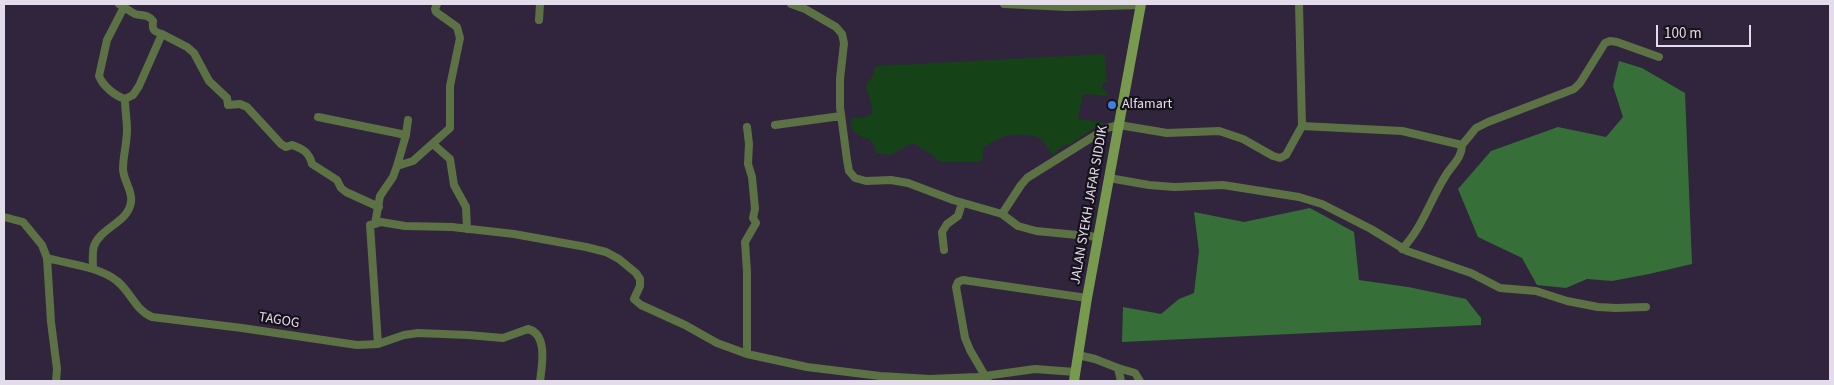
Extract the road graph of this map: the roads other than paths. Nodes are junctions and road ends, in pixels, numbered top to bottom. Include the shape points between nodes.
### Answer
1 (437, 4) edge
2 (540, 4) edge
3 (791, 4) edge
4 (1004, 4) edge
5 (1299, 4) edge
6 (121, 5) edge
7 (1141, 5) edge
8 (539, 20) dead end
9 (162, 34) junction
10 (1659, 58) dead end
11 (125, 99) junction
12 (841, 116) junction
13 (318, 117) dead end
14 (408, 120) dead end
15 (775, 125) dead end
16 (1119, 125) junction
17 (1302, 126) junction
18 (747, 127) dead end
19 (406, 135) junction
20 (433, 144) junction
21 (1462, 145) junction
22 (398, 166) junction
23 (1109, 178) junction
24 (962, 203) junction
25 (379, 207) junction
26 (1002, 214) junction
27 (4, 217) edge
28 (375, 224) junction
29 (467, 229) junction
30 (1098, 237) junction
31 (1402, 248) junction
32 (944, 250) dead end
33 (48, 258) junction
34 (93, 269) junction
35 (1087, 298) junction
36 (1646, 307) dead end
37 (378, 344) junction
38 (747, 354) junction
39 (1078, 356) junction
40 (1118, 368) junction
41 (1075, 377) edge
42 (986, 379) edge
43 (56, 381) edge
44 (540, 381) edge
45 (1121, 381) edge
46 (1140, 381) edge

1 - 20 street via 436,12 457,27 460,38 450,86 450,128
2 - 8 street
3 - 12 street via 813,13 842,34
4 - 7 street via 1068,7
5 - 17 street
6 - 9 street via 135,14 152,18 152,28
6 - 11 street via 107,40 99,76 113,93
7 - 16 main road, JALAN SYEKH JAFAR SIDDIK
9 - 11 street via 139,86 133,95
9 - 25 street via 194,53 209,81 227,98 228,105 247,107 281,144 305,151 312,164 337,180 346,192
10 - 21 street via 1610,41 1604,44 1574,89 1476,128
11 - 34 street via 127,130 123,168 131,202 127,212 94,246
12 - 15 street
12 - 24 street via 849,170 855,178 908,183
13 - 19 street
14 - 19 street
16 - 17 street via 1167,133 1224,132 1280,158 1286,155
16 - 23 main road, JALAN SYEKH JAFAR SIDDIK
16 - 26 street via 1106,128 1028,178
17 - 21 street via 1395,130
18 - 38 street via 756,223 745,242
19 - 22 street
20 - 22 street via 414,161
20 - 29 street via 450,159 454,185 466,207
21 - 31 street via 1459,158 1446,174 1417,230
22 - 25 street via 380,196
23 - 30 main road, JALAN SYEKH JAFAR SIDDIK
23 - 31 street via 1174,187 1223,185 1299,196 1322,204
24 - 26 street
24 - 32 street via 958,216 942,232
25 - 28 street
26 - 30 street via 1018,226 1036,231
27 - 33 street via 23,222
28 - 29 street
28 - 37 street via 370,225
29 - 38 street via 514,234 606,252 619,259 640,279 634,296 636,301 717,344
30 - 35 main road, JALAN SYEKH JAFAR SIDDIK
31 - 36 street via 1471,273 1500,288 1536,291 1598,307
33 - 34 street, TAGOG
33 - 43 street
34 - 37 street, TAGOG via 116,280 137,306 152,317 345,344
35 - 39 main road, JALAN SYEKH JAFAR SIDDIK
35 - 42 street via 963,280 958,282 956,287 965,338
37 - 44 street, TAGOG via 411,334 507,338 528,329 538,336 542,350
38 - 42 street via 807,368 880,376
39 - 40 street
39 - 41 main road, JALAN SYEKH JAFAR SIDDIK
40 - 45 street
40 - 46 street via 1135,372
41 - 42 street via 1035,369

